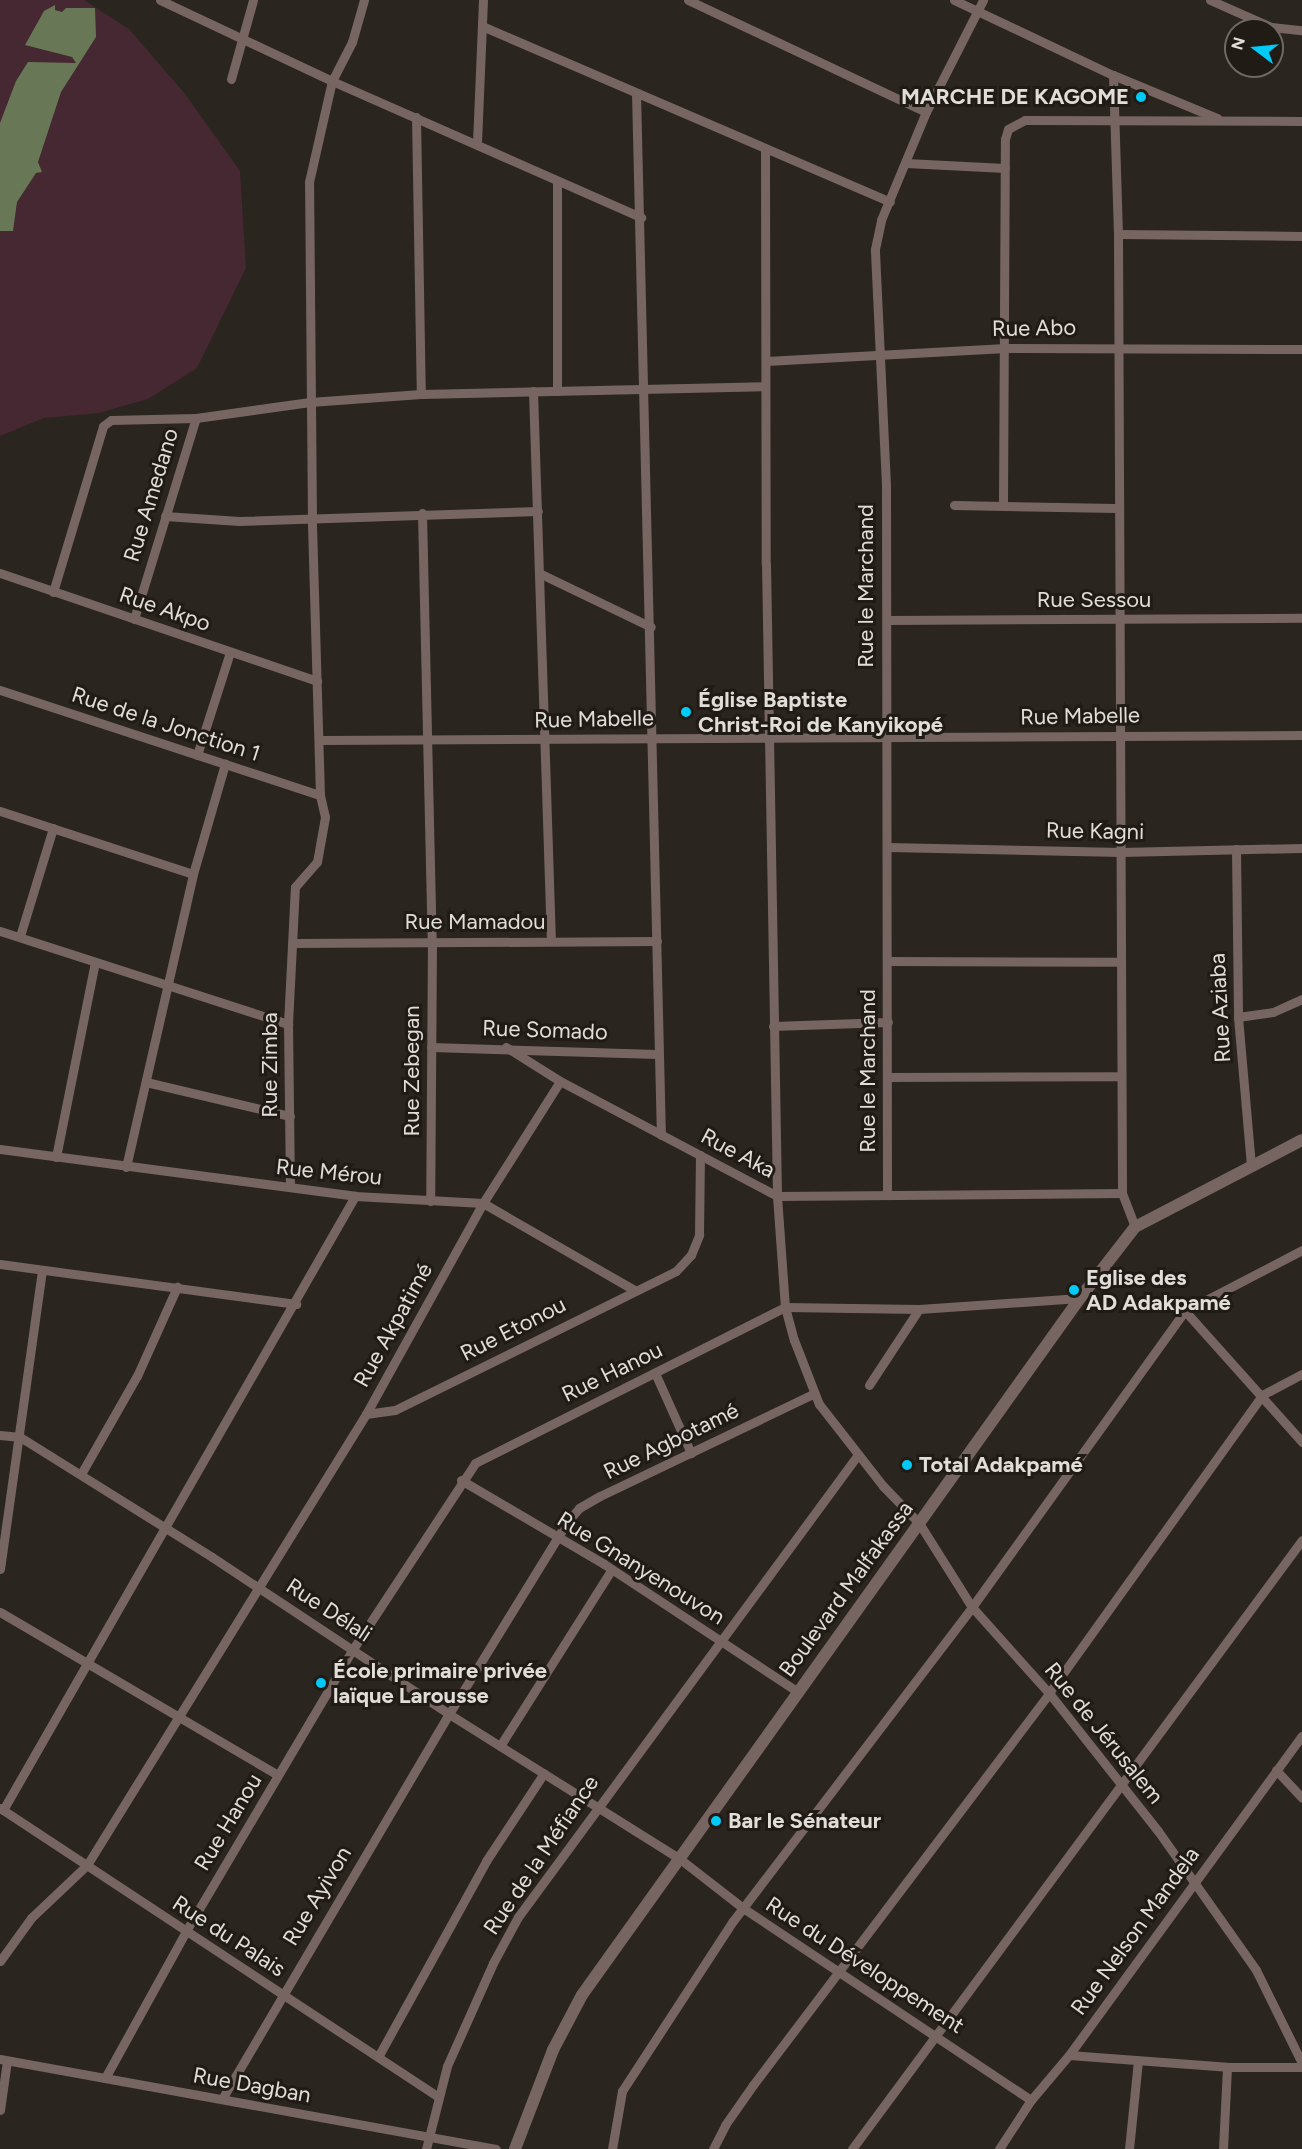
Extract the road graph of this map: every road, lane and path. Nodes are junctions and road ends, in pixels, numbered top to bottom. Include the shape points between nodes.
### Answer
1 (160, 0) edge
2 (253, 0) edge
3 (364, 0) edge
4 (483, 0) edge
5 (688, 0) edge
6 (954, 0) edge
7 (983, 0) edge
8 (1210, 0) edge
9 (978, 12) junction
10 (482, 26) junction
11 (1302, 30) edge
12 (243, 38) junction
13 (1113, 75) junction
14 (231, 79) dead end
15 (332, 81) junction
16 (636, 93) junction
17 (926, 112) junction
18 (416, 117) junction
19 (1222, 120) junction
20 (1114, 121) junction
21 (1302, 121) edge
22 (477, 143) junction
23 (765, 151) junction
24 (906, 163) junction
25 (1005, 168) junction
26 (557, 181) junction
27 (890, 202) junction
28 (641, 217) junction
29 (1118, 234) junction
30 (1302, 236) edge
31 (1118, 346) junction
32 (1006, 348) junction
33 (1302, 350) edge
34 (883, 354) junction
35 (766, 361) junction
36 (765, 386) junction
37 (533, 391) junction
38 (557, 391) junction
39 (644, 391) junction
40 (421, 394) junction
41 (310, 402) junction
42 (196, 418) junction
43 (954, 505) dead end
44 (1003, 505) junction
45 (1116, 508) junction
46 (538, 511) junction
47 (422, 513) junction
48 (165, 516) junction
49 (312, 519) junction
50 (0, 573) edge
51 (539, 573) junction
52 (53, 592) junction
53 (1302, 618) edge
54 (134, 619) junction
55 (1116, 619) junction
56 (887, 620) junction
57 (651, 627) junction
58 (230, 652) junction
59 (317, 681) junction
60 (0, 690) edge
61 (1120, 735) junction
62 (1302, 735) edge
63 (883, 736) junction
64 (654, 738) junction
65 (429, 739) junction
66 (543, 739) junction
67 (770, 739) junction
68 (319, 740) junction
69 (197, 755) junction
70 (225, 764) junction
71 (320, 795) junction
72 (0, 811) edge
73 (53, 828) junction
74 (888, 847) junction
75 (1302, 848) edge
76 (1236, 849) junction
77 (1121, 852) junction
78 (193, 874) junction
79 (0, 930) edge
80 (20, 936) junction
81 (657, 940) junction
82 (551, 941) junction
83 (432, 942) junction
84 (293, 943) junction
85 (887, 961) junction
86 (95, 962) junction
87 (1119, 962) junction
88 (167, 985) junction
89 (1302, 999) edge
90 (1238, 1017) junction
91 (888, 1022) junction
92 (288, 1024) junction
93 (773, 1026) junction
94 (431, 1047) junction
95 (506, 1047) junction
96 (657, 1054) junction
97 (1121, 1076) junction
98 (889, 1077) junction
99 (561, 1081) junction
100 (146, 1082) junction
101 (290, 1116) junction
102 (661, 1134) junction
103 (1302, 1140) edge
104 (0, 1149) edge
105 (700, 1155) junction
106 (56, 1157) junction
107 (1251, 1166) junction
108 (126, 1167) junction
109 (290, 1188) junction
110 (1122, 1193) junction
111 (887, 1195) junction
112 (355, 1196) junction
113 (777, 1196) junction
114 (430, 1201) junction
115 (483, 1203) junction
116 (1135, 1227) junction
117 (1302, 1250) edge
118 (0, 1264) edge
119 (42, 1270) junction
120 (177, 1287) junction
121 (634, 1290) junction
122 (1080, 1298) junction
123 (296, 1304) junction
124 (785, 1307) junction
125 (919, 1309) junction
126 (1185, 1311) junction
127 (655, 1373) junction
128 (1302, 1374) edge
129 (869, 1385) dead end
130 (813, 1394) junction
131 (1262, 1395) junction
132 (366, 1414) junction
133 (0, 1435) edge
134 (20, 1437) junction
135 (1302, 1442) edge
136 (691, 1453) junction
137 (857, 1456) junction
138 (81, 1474) junction
139 (461, 1480) junction
140 (919, 1523) junction
141 (165, 1527) junction
142 (557, 1536) junction
143 (1302, 1540) edge
144 (0, 1569) edge
145 (612, 1569) junction
146 (259, 1588) junction
147 (972, 1607) junction
148 (0, 1612) edge
149 (719, 1640) junction
150 (353, 1649) junction
151 (87, 1662) junction
152 (798, 1692) junction
153 (1049, 1693) junction
154 (448, 1714) junction
155 (178, 1717) junction
156 (1302, 1736) edge
157 (500, 1746) junction
158 (1276, 1770) junction
159 (544, 1773) junction
160 (278, 1775) junction
161 (1121, 1783) junction
162 (1302, 1798) edge
163 (596, 1806) junction
164 (1, 1809) edge
165 (680, 1859) junction
166 (87, 1865) junction
167 (1194, 1882) junction
168 (743, 1908) junction
169 (186, 1931) junction
170 (0, 1961) edge
171 (839, 1969) junction
172 (282, 1994) junction
173 (935, 2033) junction
174 (1069, 2055) junction
175 (378, 2057) junction
176 (4, 2060) edge
177 (1138, 2061) junction
178 (1302, 2065) edge
179 (1227, 2067) junction
180 (105, 2078) junction
181 (436, 2096) junction
182 (222, 2099) junction
183 (1031, 2100) junction
184 (0, 2110) edge
185 (429, 2137) junction
186 (426, 2149) edge
187 (496, 2149) edge
188 (515, 2149) edge
189 (612, 2149) edge
190 (713, 2149) edge
191 (852, 2149) edge
192 (999, 2149) edge
193 (1129, 2149) edge
194 (1223, 2149) edge

1 - 12 street
2 - 12 street
3 - 15 street, Rue Zimba via 352,42
4 - 10 street
5 - 17 street
6 - 9 street
7 - 9 street, Rue le Marchand
8 - 11 street via 1271,27
9 - 13 street
9 - 17 street, Rue le Marchand
10 - 16 street
10 - 22 street
12 - 14 street
12 - 15 street
13 - 19 street
13 - 20 street
15 - 18 street
15 - 41 street, Rue Zimba via 309,182
16 - 23 street
16 - 28 street
17 - 24 street, Rue le Marchand
18 - 22 street
18 - 40 street
19 - 20 street
19 - 21 street
20 - 25 street via 1025,120 1012,125 1005,139
20 - 29 street
22 - 26 street
23 - 27 street
23 - 35 street, Rue de Jérusalem
24 - 25 street
24 - 27 street, Rue le Marchand
25 - 32 street
26 - 28 street
26 - 38 street
27 - 34 street, Rue le Marchand via 875,249
28 - 39 street
29 - 30 street
29 - 31 street
31 - 32 street, Rue Abo
31 - 33 street, Rue Abo
31 - 45 street
32 - 34 street, Rue Abo
32 - 44 street
34 - 35 street, Rue Abo
34 - 56 street, Rue le Marchand
35 - 36 street, Rue de Jérusalem
36 - 39 street
36 - 67 street, Rue de Jérusalem
37 - 38 street
37 - 40 street
37 - 46 street
38 - 39 street
39 - 57 street
40 - 41 street
41 - 42 street
41 - 49 street, Rue Zimba
42 - 48 street, Rue Amedano
42 - 52 street via 111,420 103,426
43 - 44 street
44 - 45 street
45 - 55 street
46 - 47 street
46 - 51 street
47 - 49 street
47 - 65 street, Rue Zebegan
48 - 49 street via 239,521
48 - 54 street, Rue Amedano
49 - 59 street, Rue Zimba
50 - 52 street, Rue Akpo
51 - 57 street
51 - 66 street
52 - 54 street, Rue Akpo
53 - 55 street, Rue Sessou
54 - 58 street, Rue Akpo
55 - 56 street, Rue Sessou
55 - 61 street
56 - 63 street, Rue le Marchand
57 - 64 street
58 - 59 street, Rue Akpo
58 - 69 street
59 - 68 street, Rue Zimba
60 - 69 street, Rue de la Jonction 1
61 - 62 street, Rue Mabelle
61 - 63 street, Rue Mabelle
61 - 77 street
63 - 67 street, Rue Mabelle
63 - 74 street, Rue le Marchand
64 - 66 street, Rue Mabelle
64 - 67 street, Rue Mabelle
64 - 81 street
65 - 66 street, Rue Mabelle
65 - 68 street, Rue Mabelle
65 - 83 street, Rue Zebegan
66 - 82 street
67 - 93 street, Rue de Jérusalem
68 - 71 street, Rue Zimba
69 - 70 street, Rue de la Jonction 1
70 - 71 street, Rue de la Jonction 1
70 - 78 street
71 - 84 street, Rue Zimba via 325,817 317,862 295,887
72 - 73 street
73 - 78 street
73 - 80 street
74 - 77 street, Rue Kagni
74 - 85 street, Rue le Marchand
75 - 76 street, Rue Kagni
76 - 77 street, Rue Kagni
76 - 90 street, Rue Aziaba
77 - 87 street
78 - 88 street
79 - 80 street
80 - 86 street
81 - 82 street, Rue Mamadou
81 - 96 street
82 - 83 street, Rue Mamadou
83 - 84 street, Rue Mamadou
83 - 94 street, Rue Zebegan
84 - 92 street, Rue Zimba
85 - 87 street
85 - 91 street, Rue le Marchand
86 - 88 street
86 - 106 street
87 - 97 street
88 - 92 street
88 - 100 street
89 - 90 street via 1274,1012
90 - 107 street, Rue Aziaba
91 - 93 street
91 - 98 street, Rue le Marchand
92 - 101 street, Rue Zimba
93 - 113 street, Rue de Jérusalem
94 - 95 street, Rue Somado
94 - 114 street, Rue Zebegan
95 - 96 street, Rue Somado
95 - 99 street, Rue Aka
96 - 102 street
97 - 98 street
97 - 110 street
98 - 111 street, Rue le Marchand
99 - 102 street, Rue Aka
99 - 115 street, Rue Akpatimé
100 - 101 street
100 - 108 street
101 - 109 street, Rue Zimba
102 - 105 street, Rue Aka
103 - 107 street, Boulevard Malfakassa
104 - 106 street, Rue Mérou
105 - 113 street, Rue Aka
105 - 121 street, Rue Etonou via 699,1235 691,1255 676,1271
106 - 108 street, Rue Mérou
107 - 116 street, Boulevard Malfakassa
108 - 109 street, Rue Mérou
109 - 112 street, Rue Mérou
110 - 111 street, Rue Aka
110 - 116 street
111 - 113 street, Rue Aka
112 - 114 street, Rue Mérou
112 - 123 street
113 - 124 street, Rue de Jérusalem
114 - 115 street, Rue Mérou
115 - 121 street, Rue Mérou
115 - 132 street, Rue Akpatimé
116 - 122 street, Boulevard Malfakassa
117 - 126 street
118 - 119 street
119 - 120 street
119 - 134 street
120 - 123 street
120 - 138 street via 137,1376
121 - 132 street, Rue Etonou via 394,1410
122 - 125 street
122 - 140 street, Boulevard Malfakassa
123 - 141 street
124 - 125 street
124 - 127 street, Rue Hanou
124 - 130 street, Rue de Jérusalem
125 - 129 street
126 - 131 street
126 - 147 street
127 - 136 street
127 - 139 street, Rue Hanou via 479,1460
128 - 131 street
130 - 136 street, Rue Agbotamé
130 - 137 street, Rue de Jérusalem
131 - 135 street
131 - 153 street
132 - 146 street, Rue Akpatimé
133 - 134 street
134 - 138 street, Rue Délali
134 - 144 street
136 - 142 street, Rue Agbotamé via 579,1508
137 - 140 street, Rue de Jérusalem
137 - 149 street, Rue de la Méfiance
138 - 141 street, Rue Délali
139 - 142 street, Rue Gnanyenouvon
139 - 150 street, Rue Hanou
140 - 147 street, Rue de Jérusalem
140 - 152 street, Boulevard Malfakassa
141 - 146 street, Rue Délali
141 - 151 street
142 - 145 street, Rue Gnanyenouvon
142 - 154 street, Rue Agbotamé
143 - 161 street
145 - 149 street, Rue Gnanyenouvon
145 - 157 street
146 - 150 street, Rue Délali
146 - 155 street, Rue Akpatimé
147 - 153 street, Rue de Jérusalem
147 - 168 street
148 - 151 street
149 - 152 street, Rue Gnanyenouvon
149 - 163 street, Rue de la Méfiance
150 - 154 street, Rue Délali
150 - 160 street, Rue Hanou
151 - 155 street
151 - 164 street
152 - 165 street, Boulevard Malfakassa
153 - 161 street, Rue de Jérusalem
153 - 171 street
154 - 157 street, Rue Délali
154 - 172 street, Rue Ayivon
155 - 160 street
155 - 166 street, Rue Akpatimé
156 - 158 street, Rue Nelson Mandela
157 - 159 street, Rue Délali
158 - 162 street
158 - 167 street, Rue Nelson Mandela
159 - 163 street, Rue Délali
159 - 175 street via 486,1861
160 - 169 street, Rue Hanou
161 - 167 street, Rue de Jérusalem
161 - 173 street
163 - 165 street, Rue Délali
163 - 181 street, Rue de la Méfiance via 518,1917 493,1963
164 - 166 street, Rue du Palais
165 - 168 street, Rue du Développement
165 - 188 street, Boulevard Malfakassa via 582,1995 553,2050
166 - 169 street, Rue du Palais
166 - 170 street, Rue Akpatimé via 31,1918
167 - 174 street, Rue Nelson Mandela
167 - 178 street, Rue de Jérusalem via 1256,1970
168 - 171 street, Rue du Développement
168 - 189 street via 622,2091
169 - 172 street, Rue du Palais
169 - 180 street, Rue Hanou
171 - 173 street, Rue du Développement
171 - 190 street via 725,2125
172 - 175 street, Rue du Palais
172 - 182 street, Rue Ayivon
173 - 183 street, Rue du Développement
173 - 191 street
174 - 177 street
174 - 183 street, Rue Nelson Mandela
175 - 181 street, Rue du Palais
176 - 180 street, Rue Dagban
176 - 184 street
177 - 179 street
177 - 193 street
178 - 179 street
179 - 194 street
180 - 182 street, Rue Dagban
181 - 185 street, Rue de la Méfiance
182 - 185 street, Rue Dagban
183 - 192 street, Rue Nelson Mandela
185 - 186 street, Rue de la Méfiance
185 - 187 street, Rue Dagban

